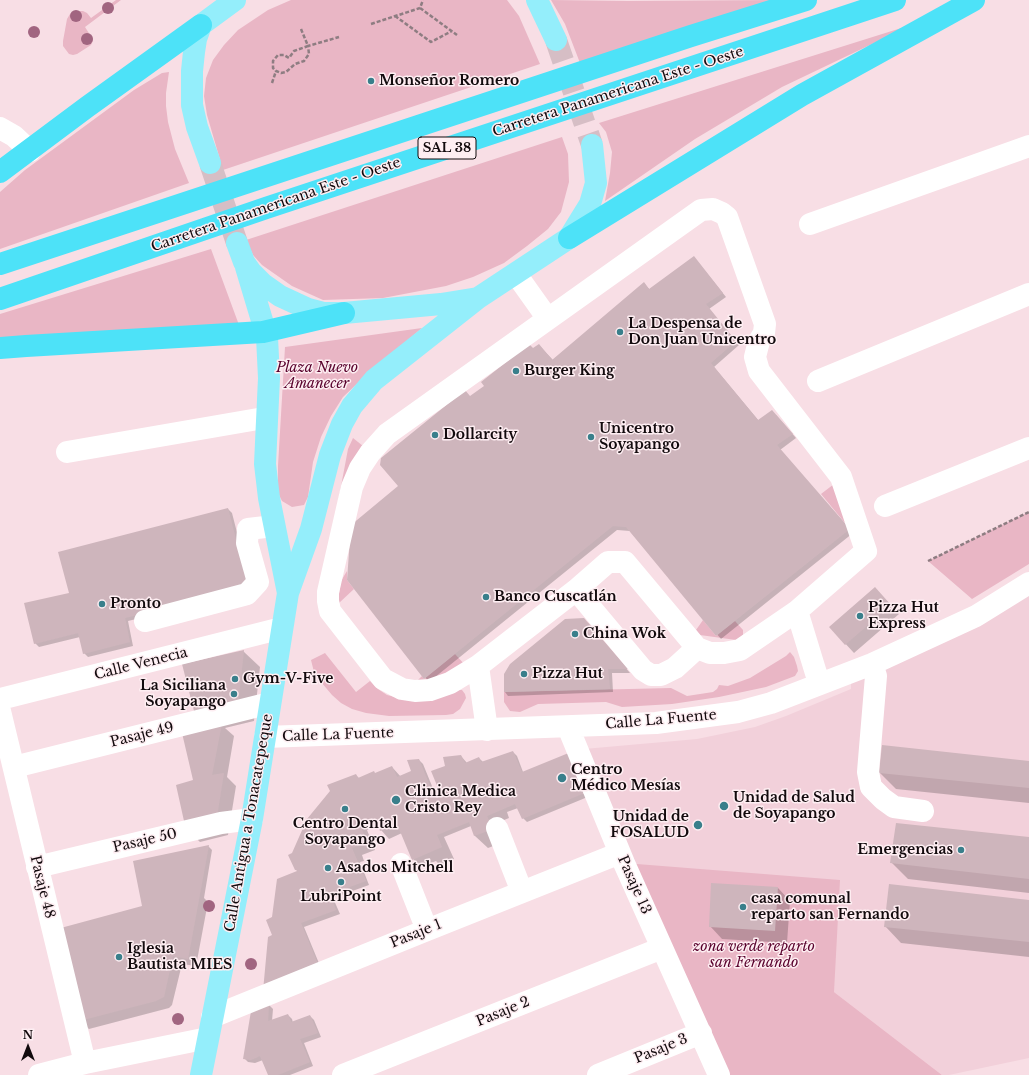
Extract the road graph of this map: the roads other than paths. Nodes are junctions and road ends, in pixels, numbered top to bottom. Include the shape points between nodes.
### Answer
1 (235, 0) edge
2 (537, 0) edge
3 (806, 0) edge
4 (895, 0) edge
5 (974, 0) edge
6 (201, 25) junction
7 (556, 40) tunnel mouth
8 (0, 128) edge
9 (592, 145) tunnel mouth
10 (1029, 146) edge
11 (30, 151) junction
12 (210, 163) tunnel mouth
13 (0, 172) edge
14 (810, 224) dead end
15 (569, 238) junction
16 (0, 264) edge
17 (516, 274) junction
18 (1029, 294) edge
19 (478, 298) junction
20 (0, 299) edge
21 (344, 313) junction
22 (548, 319) junction
23 (265, 332) junction
24 (0, 348) edge
25 (818, 381) dead end
26 (266, 423) junction
27 (1029, 448) edge
28 (68, 452) dead end
29 (885, 506) dead end
30 (274, 526) junction
31 (1029, 583) edge
32 (576, 590) junction
33 (288, 593) junction
34 (797, 611) junction
35 (145, 621) dead end
36 (282, 628) junction
37 (697, 648) junction
38 (872, 664) junction
39 (478, 666) junction
40 (820, 684) junction
41 (0, 700) edge
42 (270, 703) junction
43 (0, 711) edge
44 (568, 727) junction
45 (487, 730) junction
46 (265, 737) junction
47 (14, 767) junction
48 (923, 811) dead end
49 (252, 819) junction
50 (497, 828) dead end
51 (620, 853) junction
52 (400, 864) dead end
53 (37, 867) junction
54 (522, 892) junction
55 (427, 930) junction
56 (662, 948) junction
57 (212, 1017) junction
58 (701, 1033) junction
59 (208, 1038) junction
60 (85, 1063) junction
61 (39, 1075) edge
62 (201, 1075) edge
63 (343, 1075) edge
64 (598, 1075) edge
65 (719, 1075) edge

1 - 6 main road
2 - 7 main road
3 - 16 highway, Carretera Panamericana Este - Oeste / SAL 38
4 - 20 highway, Carretera Panamericana Este - Oeste / SAL 38 via 274,205
5 - 15 highway via 802,95
6 - 11 highway
6 - 12 main road via 193,59 192,105
8 - 11 street via 14,136
9 - 15 main road via 596,183 590,204
10 - 14 street
11 - 13 highway
15 - 17 main road, Calle Antigua a Tonacatepeque
17 - 19 main road, Calle Antigua a Tonacatepeque
17 - 22 street
18 - 25 street
19 - 21 main road
19 - 33 main road, Calle Antigua a Tonacatepeque via 374,380 352,406 330,455 311,529
21 - 23 highway
21 - 23 main road, Calle Antigua a Tonacatepeque via 323,313 294,304 280,296 251,272 241,253
22 - 34 street via 701,210 713,209 727,217 765,324 755,357 759,371 841,477 866,551
22 - 39 street via 387,434 370,453 352,486 328,592 330,611 383,679 402,689 430,690 450,683
23 - 24 highway
23 - 26 main road, Calle Antigua a Tonacatepeque via 270,378
26 - 28 street via 258,420
26 - 30 main road, Calle Antigua a Tonacatepeque via 265,464
27 - 29 street
30 - 33 main road, Calle Antigua a Tonacatepeque
30 - 35 street via 248,529 247,544 258,582 247,594
31 - 38 street, Calle La Fuente via 976,616
32 - 37 street via 643,670 651,674 662,674 675,668
32 - 37 street via 608,562 625,562
32 - 39 street
33 - 36 main road, Calle Antigua a Tonacatepeque
34 - 37 street via 740,650 710,653
34 - 40 street
36 - 41 street, Calle Venecia
36 - 42 main road, Calle Antigua a Tonacatepeque
38 - 40 street, Calle La Fuente
38 - 48 street via 876,676 868,772 871,787 894,807
39 - 45 street
40 - 44 street, Calle La Fuente via 771,703 738,712 656,723
42 - 46 main road, Calle Antigua a Tonacatepeque
42 - 47 street, Pasaje 49
43 - 47 street, Pasaje 48
44 - 45 street, Calle La Fuente
44 - 51 street, Pasaje 13
45 - 46 street, Calle La Fuente
46 - 49 main road, Calle Antigua a Tonacatepeque
47 - 53 street, Pasaje 48
49 - 53 street, Pasaje 50 via 221,823
49 - 57 main road, Calle Antigua a Tonacatepeque
50 - 54 street
51 - 54 street, Pasaje 1
51 - 56 street, Pasaje 13
52 - 55 street
53 - 60 street, Pasaje 48
54 - 55 street, Pasaje 1
55 - 57 street, Pasaje 1
56 - 58 street, Pasaje 13
56 - 63 street, Pasaje 2
57 - 59 main road, Calle Antigua a Tonacatepeque
58 - 64 street, Pasaje 3
58 - 65 street, Pasaje 13
59 - 60 street
59 - 62 main road, Calle Antigua a Tonacatepeque
60 - 61 street

